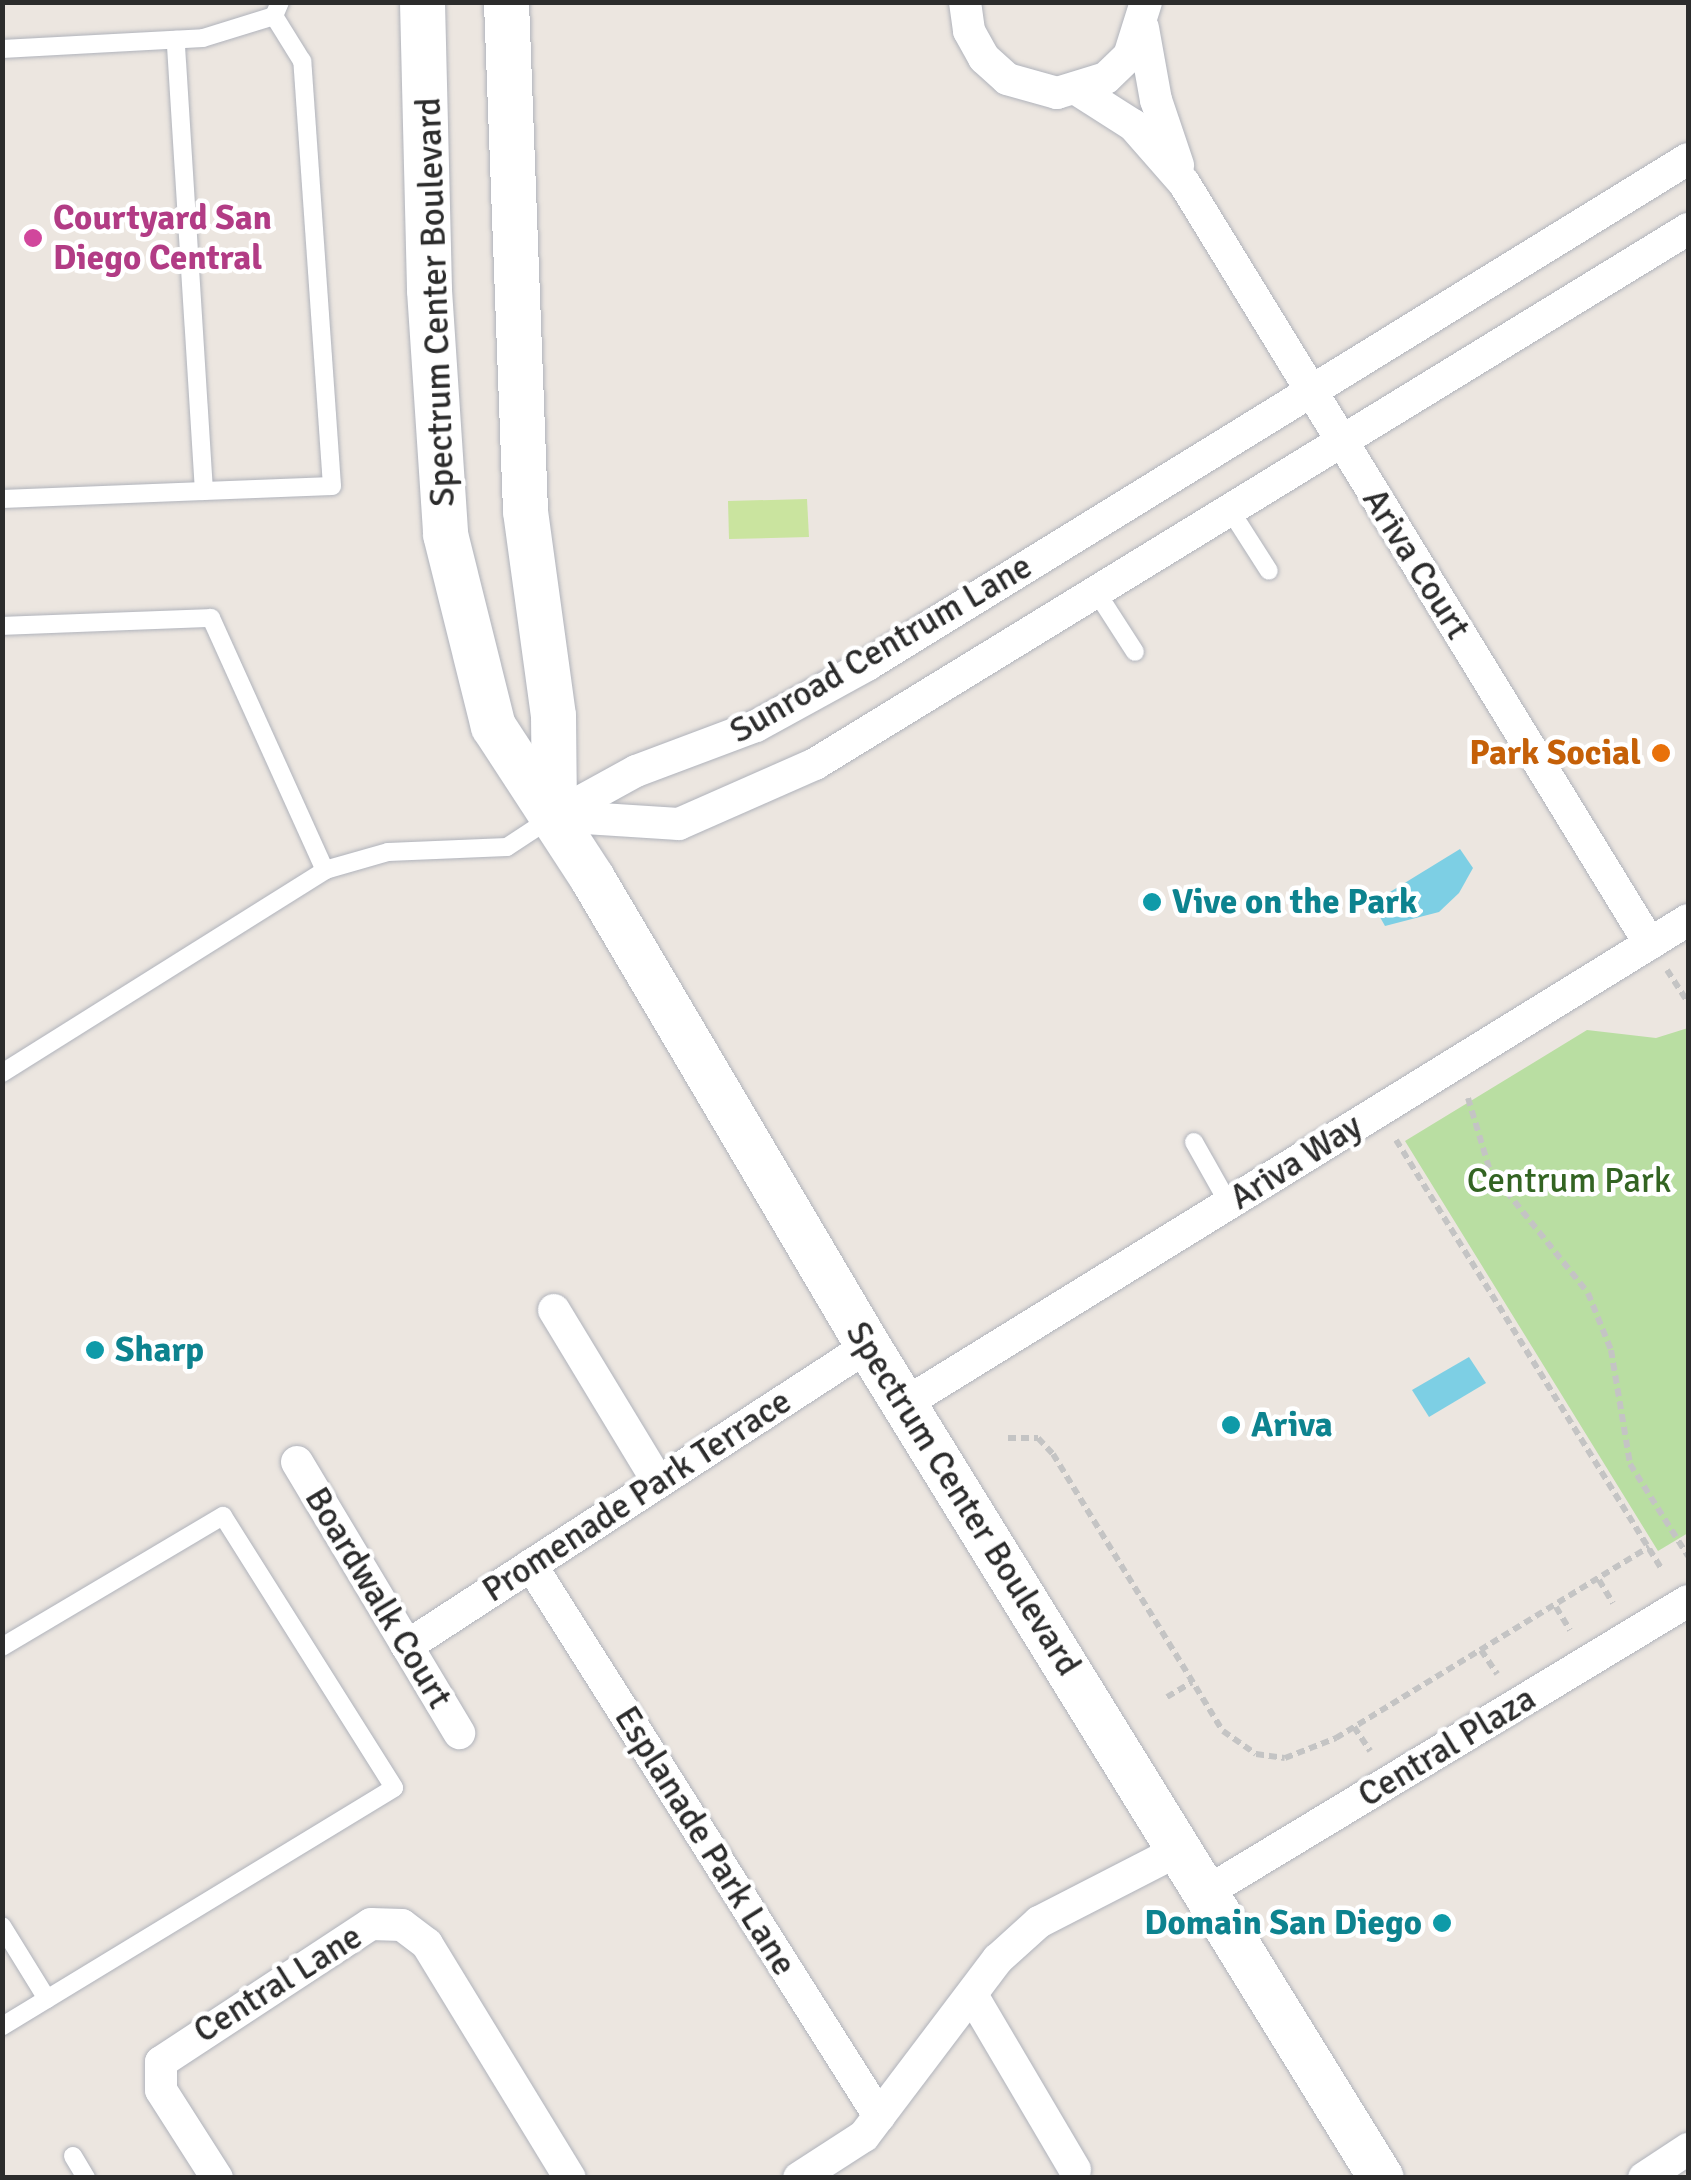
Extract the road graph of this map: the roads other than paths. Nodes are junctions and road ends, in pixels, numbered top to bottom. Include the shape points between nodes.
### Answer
1 (422, 2) edge
2 (506, 2) edge
3 (965, 2) edge
4 (277, 9) edge
5 (1144, 15) edge
6 (176, 40) junction
7 (2, 49) edge
8 (1078, 90) junction
9 (1688, 159) edge
10 (1184, 183) junction
11 (1688, 229) edge
12 (1313, 390) junction
13 (1340, 443) junction
14 (204, 491) junction
15 (2, 499) edge
16 (1230, 510) junction
17 (1268, 572) dead end
18 (1097, 593) junction
19 (2, 626) edge
20 (1135, 652) dead end
21 (554, 816) junction
22 (326, 870) junction
23 (1688, 920) edge
24 (1650, 944) junction
25 (2, 1073) edge
26 (1194, 1142) dead end
27 (1229, 1204) junction
28 (554, 1310) dead end
29 (868, 1346) junction
30 (904, 1404) junction
31 (297, 1462) dead end
32 (658, 1482) junction
33 (531, 1565) junction
34 (1688, 1601) edge
35 (407, 1646) junction
36 (2, 1647) edge
37 (459, 1733) dead end
38 (1179, 1850) junction
39 (1205, 1893) junction
40 (2, 1926) edge
41 (972, 1996) junction
42 (47, 1999) junction
43 (2, 2026) edge
44 (880, 2116) junction
45 (1688, 2149) edge
46 (73, 2156) dead end
47 (1075, 2170) dead end
48 (86, 2178) edge
49 (217, 2178) edge
50 (570, 2178) edge
51 (799, 2178) edge
52 (1380, 2178) edge
53 (1644, 2178) edge

1 - 21 street, Spectrum Center Boulevard via 429,290 445,534 493,726
2 - 21 street via 524,491 553,715
3 - 8 street, Ariva Court via 969,31 984,58 1008,79 1036,90
4 - 6 lane
4 - 14 lane via 302,62 332,486
5 - 8 street, Ariva Court via 1128,56 1106,78
5 - 10 street, Ariva Court via 1156,100
6 - 7 lane
6 - 14 lane
8 - 10 street, Ariva Court via 1133,125
9 - 12 street, Sunroad Centrum Lane
10 - 12 street, Ariva Court
11 - 13 street, Sunroad Centrum Lane
12 - 13 street, Ariva Court
12 - 21 street, Sunroad Centrum Lane via 867,665 756,726 636,772
13 - 16 street, Sunroad Centrum Lane
13 - 24 street, Ariva Court
14 - 15 lane
16 - 17 lane
16 - 18 street, Sunroad Centrum Lane
18 - 20 lane
18 - 21 street, Sunroad Centrum Lane via 815,764 679,824
19 - 22 lane via 212,618
21 - 22 lane via 507,847 388,852
21 - 29 street, Spectrum Center Boulevard
22 - 25 lane
23 - 24 street, Ariva Way
24 - 27 street, Ariva Way
26 - 27 lane
27 - 30 street, Ariva Way
28 - 32 street
29 - 30 street, Spectrum Center Boulevard
29 - 32 street, Promenade Park Terrace
30 - 38 street, Spectrum Center Boulevard
31 - 35 street, Boardwalk Court
32 - 33 street, Promenade Park Terrace
33 - 35 street, Promenade Park Terrace
33 - 44 street, Esplanade Park Lane
34 - 39 street, Central Plaza
35 - 37 street, Boardwalk Court
36 - 42 lane via 222,1516 394,1788
38 - 39 street, Spectrum Center Boulevard
38 - 41 street via 1039,1922 998,1959
39 - 52 street, Spectrum Center Boulevard
40 - 42 lane
41 - 44 street
41 - 47 street
42 - 43 lane
44 - 51 street via 864,2136
45 - 53 street
46 - 48 lane
49 - 50 street, Central Lane via 161,2090 161,2062 371,1924 402,1925 428,1944

